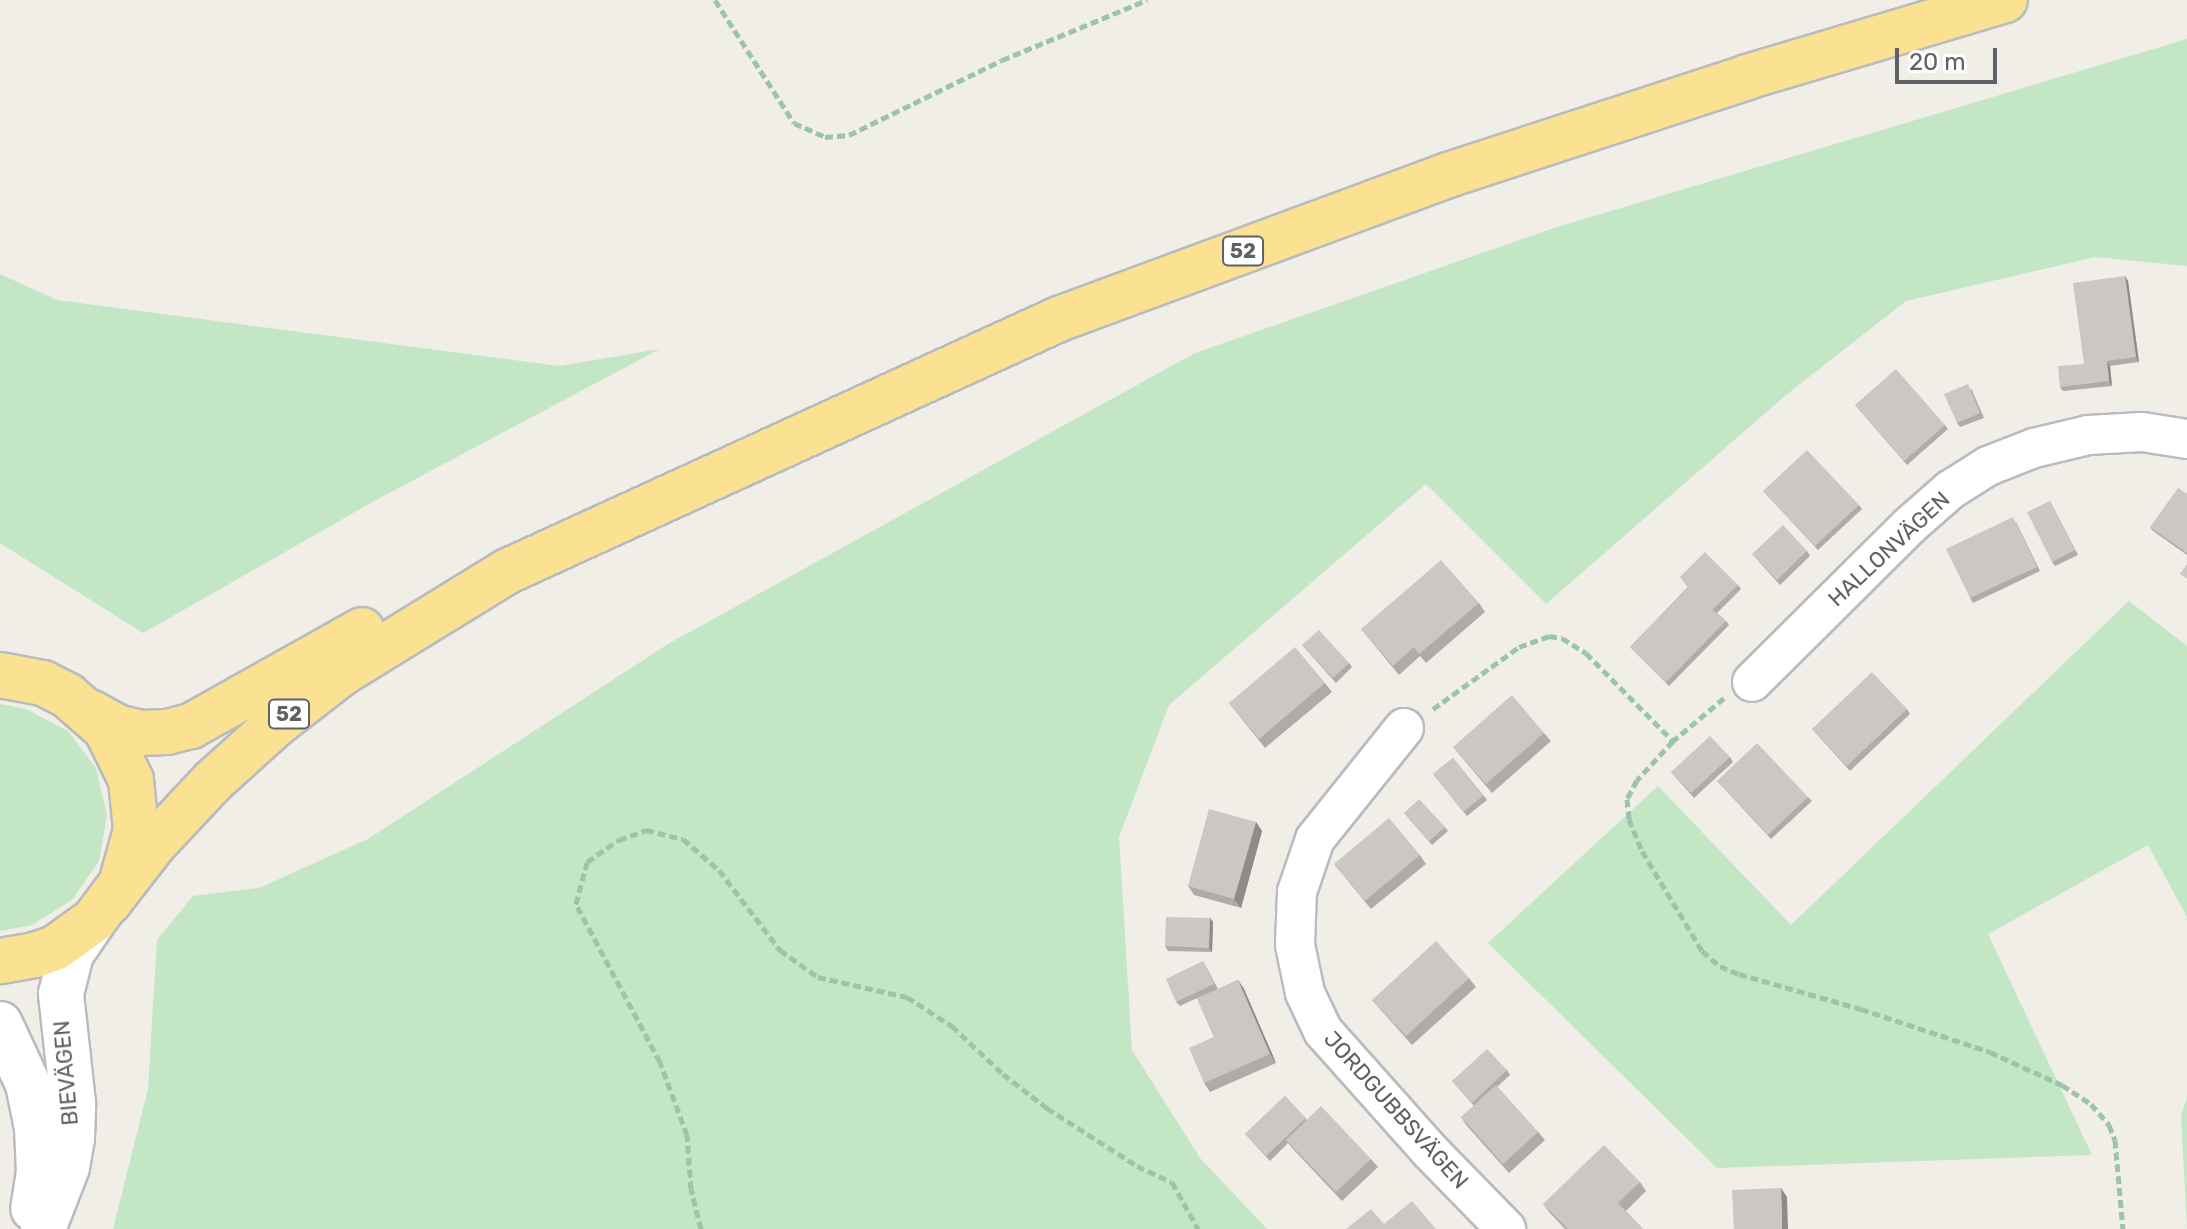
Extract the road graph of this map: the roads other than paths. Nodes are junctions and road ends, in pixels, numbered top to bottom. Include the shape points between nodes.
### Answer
1 (2005, 0) edge
2 (2187, 439) edge
3 (508, 571) junction
4 (0, 644) edge
5 (0, 675) edge
6 (1752, 682) road end
7 (79, 704) junction
8 (1404, 728) road end
9 (102, 911) junction
10 (0, 961) edge
11 (0, 1024) edge
12 (29, 1229) edge
13 (43, 1229) edge
14 (1506, 1229) edge

1 - 3 highway, 52 via 1448,175 1059,319
2 - 6 street, HALLONVÄGEN via 2142,432 2088,435 1988,466 1909,526
3 - 7 highway, 52 via 453,583 191,726 141,733 117,727
3 - 9 highway, 52 via 380,648 275,725 154,844
4 - 7 highway
5 - 7 highway, 52 via 43,683
7 - 9 highway, 52 via 121,754 136,801 131,858
8 - 14 street, JORDGUBBSVÄGEN via 1315,839 1297,892 1295,945 1305,993 1323,1031
9 - 10 highway, 52 via 55,948
9 - 13 street, BIEVÄGEN via 71,954 61,994 72,1138
11 - 12 street, BIEVÄGEN via 28,1084 37,1128 39,1172

